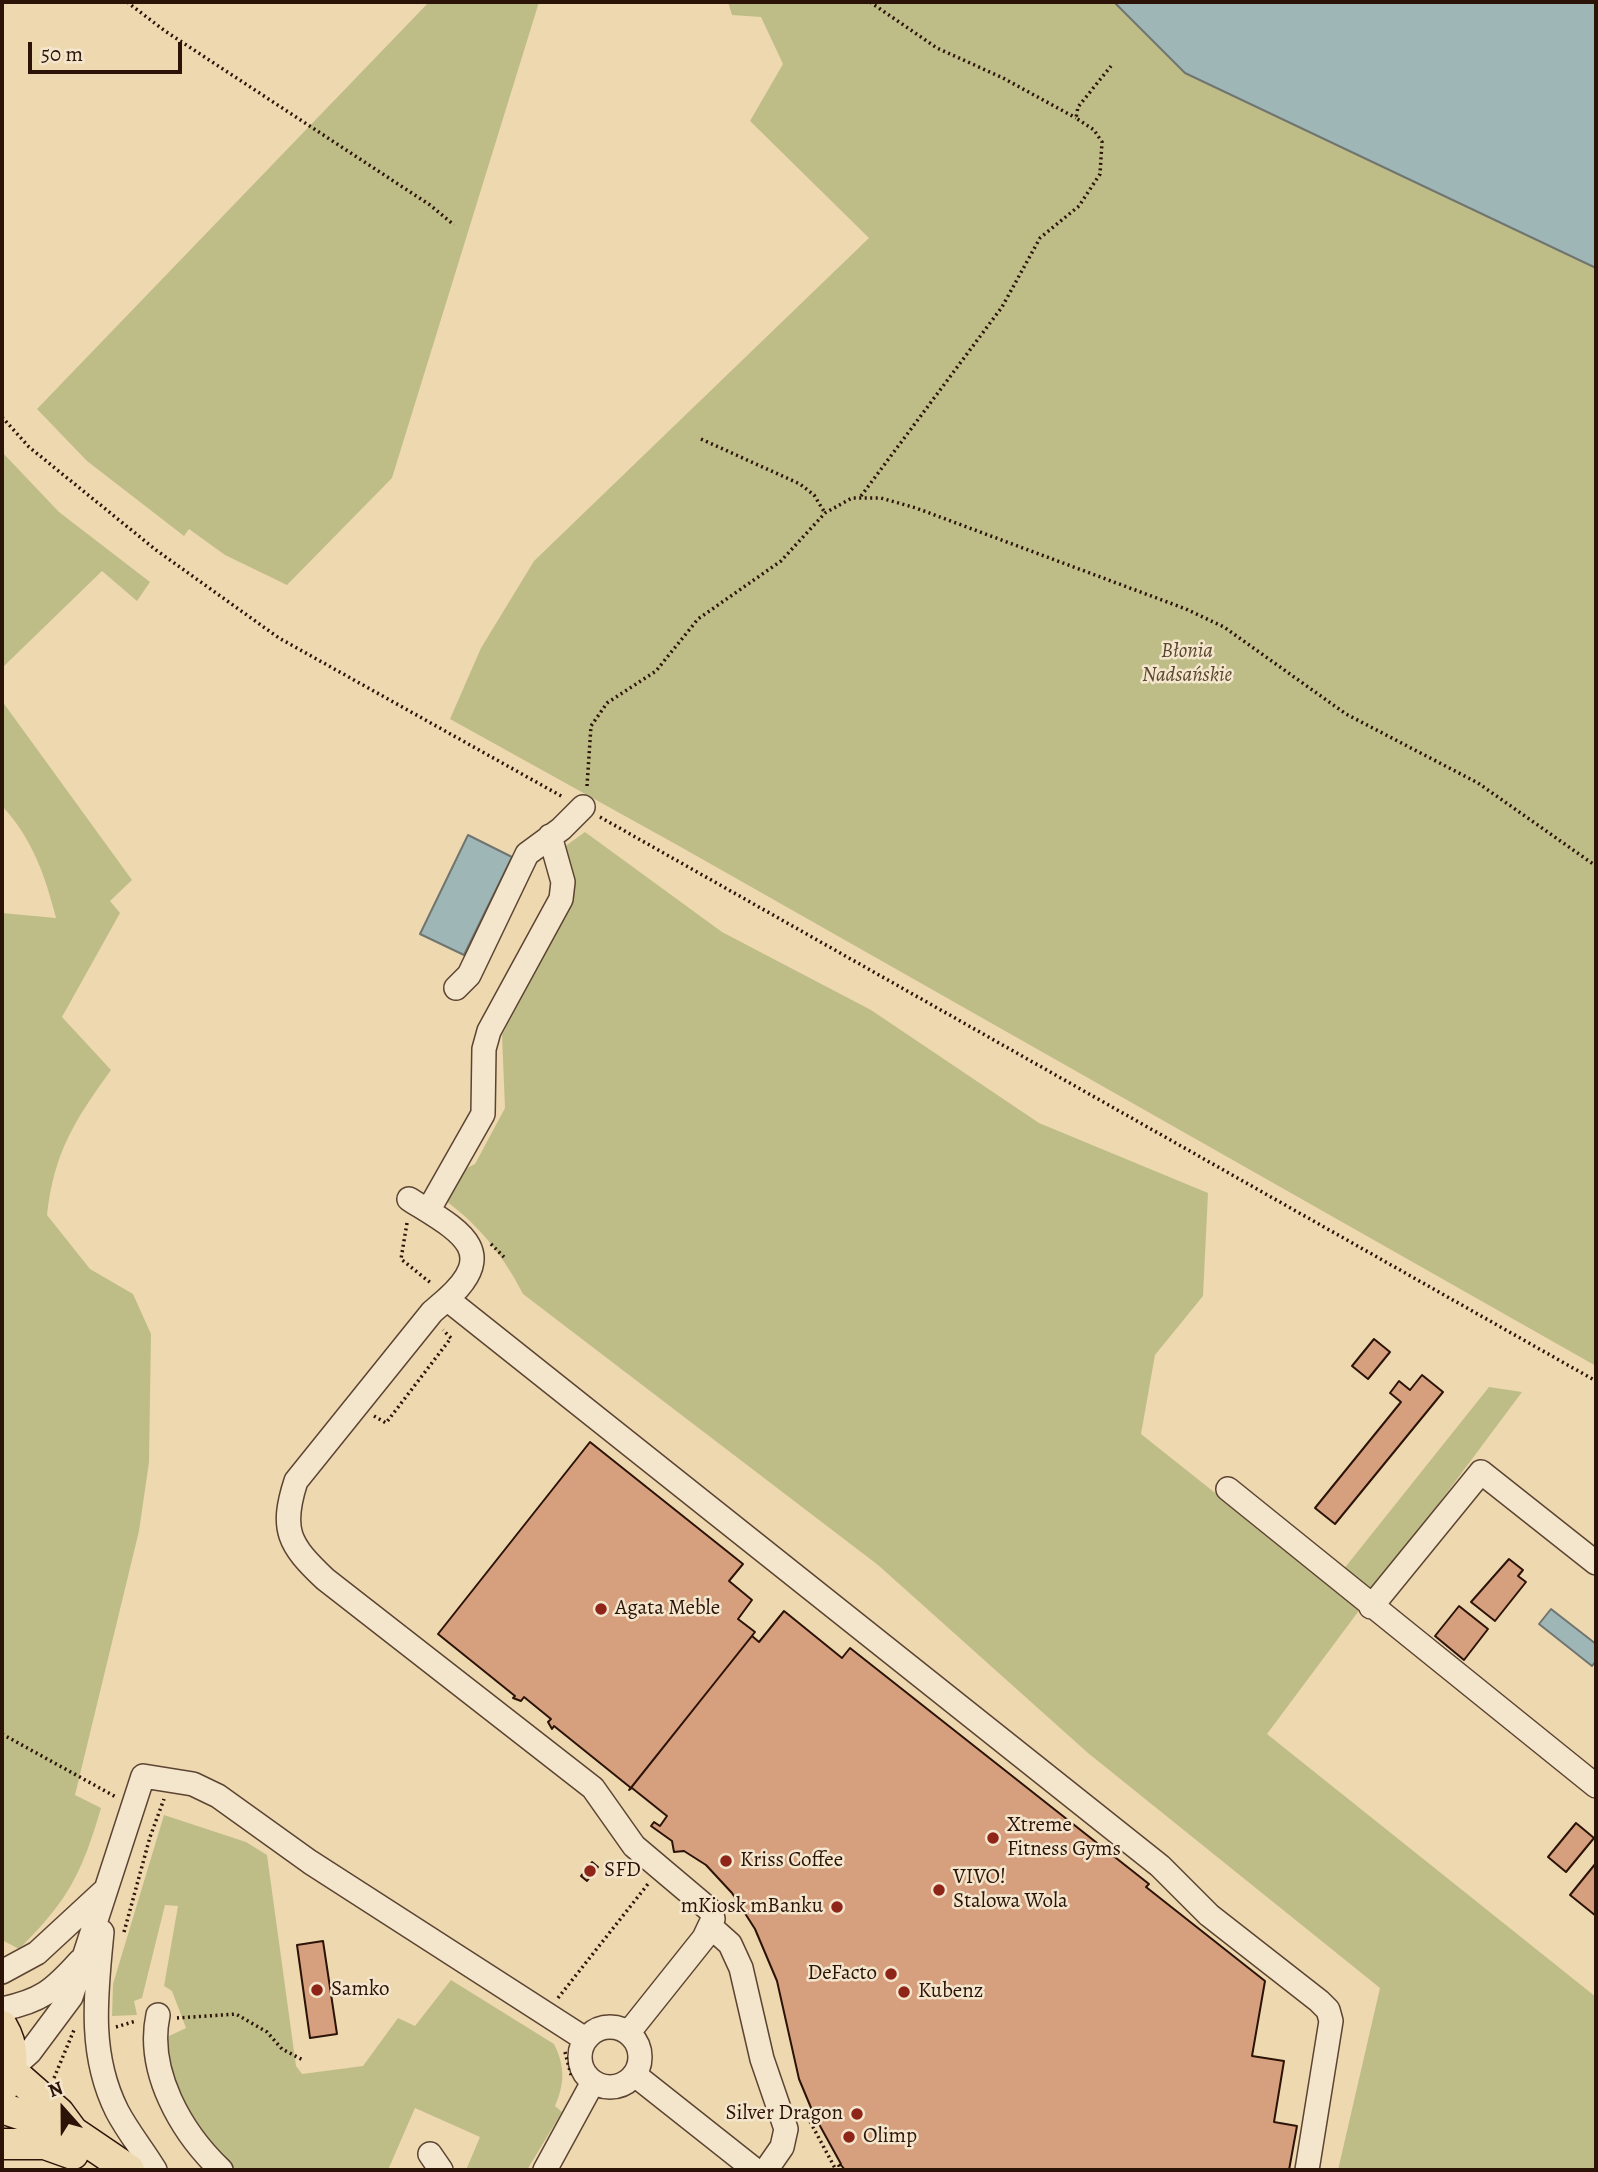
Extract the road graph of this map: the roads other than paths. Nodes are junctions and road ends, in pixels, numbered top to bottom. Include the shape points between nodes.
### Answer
1 (583, 807) road end
2 (551, 836) junction
3 (456, 988) dead end
4 (447, 1299) junction
5 (1228, 1489) dead end
6 (1596, 1563) edge
7 (1371, 1607) junction
8 (1596, 1786) edge
9 (106, 1890) junction
10 (710, 1927) junction
11 (84, 1956) junction
12 (2, 1972) edge
13 (2, 2010) edge
14 (158, 2015) road end
15 (2, 2026) edge
16 (629, 2032) junction
17 (585, 2039) junction
18 (635, 2075) junction
19 (6, 2080) edge
20 (593, 2082) junction
21 (2, 2108) edge
22 (72, 2132) junction
23 (2, 2144) edge
24 (105, 2170) edge
25 (129, 2170) edge
26 (155, 2170) edge
27 (221, 2170) edge
28 (545, 2170) edge
29 (755, 2170) edge
30 (766, 2170) edge
31 (1307, 2170) edge

1 - 2 street
2 - 3 street via 527,854 469,975
2 - 4 street via 563,881 561,899 489,1031 482,1114 418,1204 460,1235 473,1253 468,1275
4 - 10 street via 296,1481 288,1508 292,1541 325,1578 593,1788 634,1846 705,1903 711,1911
4 - 31 street via 1160,1866 1209,1915 1328,2010 1331,2021
5 - 7 street
6 - 7 street via 1481,1472
7 - 8 street
9 - 11 street
9 - 12 street via 46,1946
9 - 17 street via 142,1776 193,1784 218,1796 310,1862
9 - 26 street via 95,1995 97,2051 116,2109
10 - 16 street
10 - 30 street via 730,1944 741,1968 762,2059 786,2129 782,2147
11 - 13 street via 44,1996
11 - 19 street via 64,2010
14 - 27 street via 153,2037 165,2088 199,2150
15 - 19 main road via 11,2050
16 - 17 street via 602,2028
16 - 18 street via 641,2053
17 - 20 street via 580,2057
18 - 20 street via 615,2087
18 - 29 street
19 - 22 main road via 59,2113
20 - 28 street
21 - 22 main road
22 - 25 main road
23 - 24 main road via 54,2146

